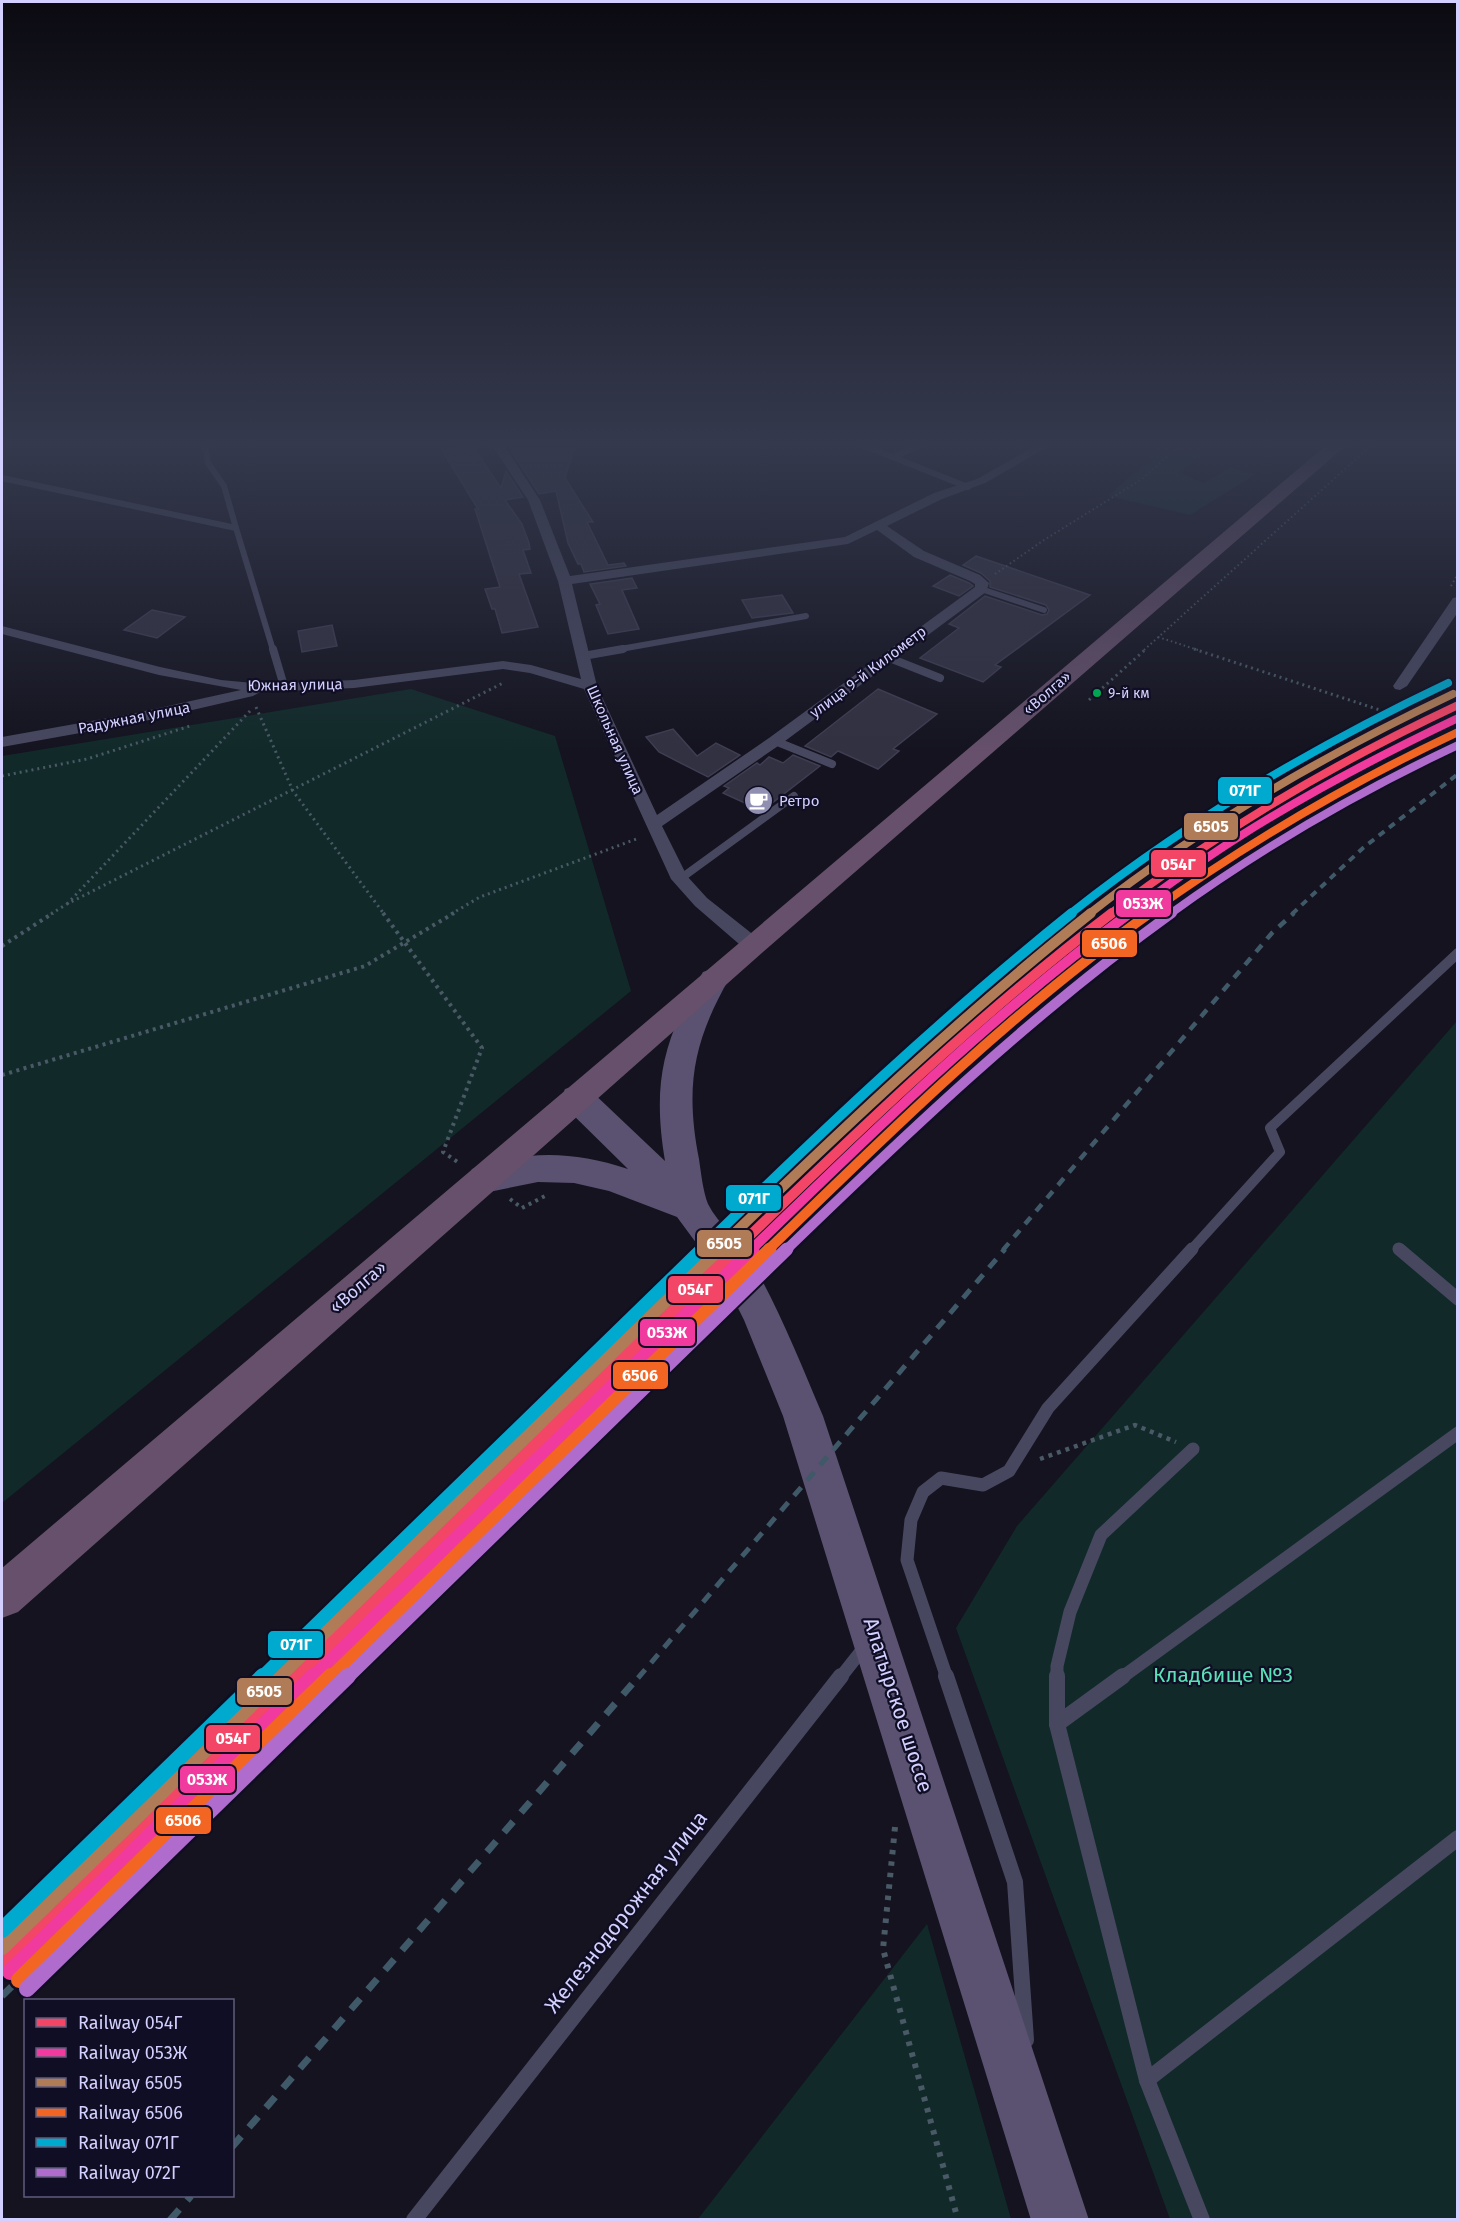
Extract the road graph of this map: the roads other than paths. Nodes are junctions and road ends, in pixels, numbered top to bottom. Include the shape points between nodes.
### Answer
1 (241, 546) edge
2 (551, 546) edge
3 (809, 546) edge
4 (907, 546) edge
5 (1220, 546) edge
6 (565, 581) junction
7 (982, 586) junction
8 (1458, 601) edge
9 (1044, 610) dead end
10 (806, 616) dead end
11 (2, 630) edge
12 (583, 656) junction
13 (887, 657) junction
14 (940, 678) dead end
15 (284, 686) junction
16 (590, 686) junction
17 (1400, 686) dead end
18 (265, 688) junction
19 (775, 741) junction
20 (2, 742) edge
21 (832, 764) dead end
22 (794, 796) dead end
23 (654, 828) junction
24 (680, 879) junction
25 (753, 945) junction
26 (1458, 953) edge
27 (714, 979) junction
28 (577, 1098) junction
29 (482, 1179) junction
30 (692, 1209) junction
31 (1398, 1248) dead end
32 (1458, 1299) edge
33 (1458, 1433) edge
34 (1193, 1449) road end
35 (2, 1596) edge
36 (876, 1634) junction
37 (1057, 1724) junction
38 (1458, 1838) edge
39 (1027, 2056) dead end
40 (1028, 2078) dead end
41 (1147, 2080) junction
42 (1032, 2133) junction
43 (414, 2220) edge
44 (1060, 2220) edge
45 (1203, 2220) edge

1 - 15 lane
2 - 6 street, Школьная улица
3 - 6 street
4 - 7 street via 975,578
5 - 25 highway, «Волга»
6 - 12 street, Школьная улица
7 - 9 lane
7 - 13 street, улица 9-й Километр
8 - 17 street
10 - 12 lane
11 - 18 street, Южная улица via 159,671 221,684
12 - 16 street, Школьная улица
13 - 14 lane
13 - 19 street, улица 9-й Километр
15 - 16 street, Южная улица via 354,684 487,665 531,669
15 - 18 street, Южная улица
16 - 23 street, Школьная улица
18 - 20 street, Радужная улица via 225,700
19 - 21 lane
19 - 23 street, улица 9-й Километр
22 - 24 lane
23 - 24 street, Школьная улица
24 - 25 street, Школьная улица via 701,903
25 - 27 highway, «Волга»
26 - 39 lane via 1270,1128 1280,1152 1048,1408 1009,1471 983,1485 941,1478 922,1492 911,1520 907,1560 1015,1882
27 - 28 highway, «Волга»
27 - 30 main road via 687,1027 675,1076 676,1119
28 - 29 highway, «Волга»
28 - 30 main road, Алатырское шоссе
29 - 30 main road via 539,1168 568,1168 645,1189
29 - 35 highway, «Волга»
30 - 36 main road, Алатырское шоссе via 733,1263 761,1316 803,1416
31 - 32 lane
33 - 37 lane
34 - 37 lane via 1101,1535 1070,1612 1057,1666
36 - 42 main road, Алатырское шоссе
36 - 43 lane, Железнодорожная улица via 852,1659
37 - 41 lane
38 - 41 lane
40 - 42 lane
41 - 45 lane
42 - 44 main road, Алатырское шоссе

